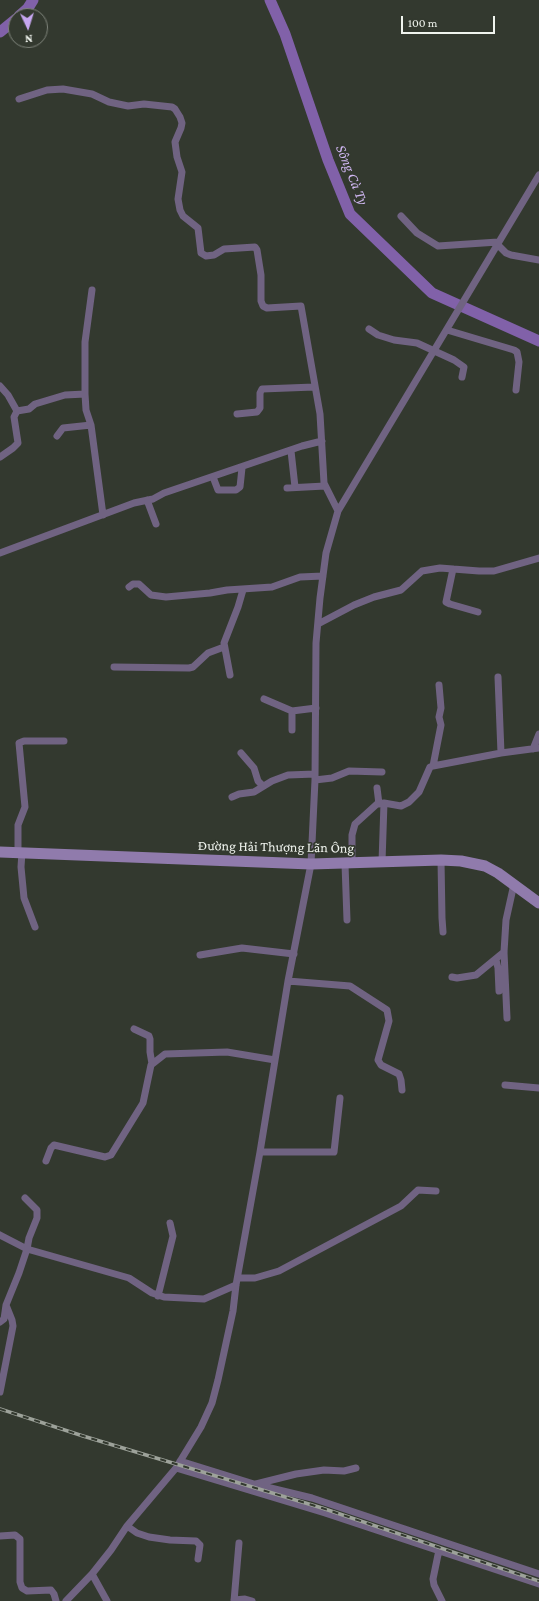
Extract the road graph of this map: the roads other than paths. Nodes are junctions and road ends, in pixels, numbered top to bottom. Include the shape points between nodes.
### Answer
1 (19, 99) dead end
2 (539, 175) edge
3 (401, 216) dead end
4 (497, 243) junction
5 (539, 260) edge
6 (92, 290) dead end
7 (448, 328) junction
8 (369, 329) dead end
9 (435, 350) junction
10 (462, 377) dead end
11 (0, 386) edge
12 (314, 387) junction
13 (516, 390) dead end
14 (85, 394) junction
15 (17, 411) junction
16 (237, 414) dead end
17 (91, 424) junction
18 (57, 436) dead end
19 (322, 441) junction
20 (291, 451) junction
21 (0, 457) edge
22 (242, 468) junction
23 (213, 477) junction
24 (325, 486) junction
25 (147, 500) junction
26 (338, 511) junction
27 (103, 515) junction
28 (156, 524) dead end
29 (0, 553) edge
30 (539, 558) edge
31 (453, 569) junction
32 (323, 576) junction
33 (129, 587) dead end
34 (243, 590) junction
35 (478, 612) dead end
36 (318, 624) junction
37 (224, 647) junction
38 (114, 667) dead end
39 (230, 675) dead end
40 (498, 677) dead end
41 (438, 685) dead end
42 (264, 699) dead end
43 (316, 708) junction
44 (292, 711) junction
45 (292, 730) dead end
46 (539, 734) edge
47 (64, 741) dead end
48 (536, 749) edge
49 (241, 753) dead end
50 (501, 753) junction
51 (433, 766) junction
52 (382, 772) dead end
53 (315, 777) junction
54 (263, 786) junction
55 (377, 788) dead end
56 (232, 796) dead end
57 (382, 804) junction
58 (0, 852) edge
59 (20, 852) junction
60 (441, 860) junction
61 (382, 862) junction
62 (311, 864) junction
63 (348, 864) junction
64 (514, 884) junction
65 (539, 903) edge
66 (348, 920) dead end
67 (35, 927) dead end
68 (443, 932) dead end
69 (504, 952) junction
70 (294, 954) junction
71 (200, 955) dead end
72 (496, 960) junction
73 (452, 977) dead end
74 (288, 981) junction
75 (499, 992) dead end
76 (507, 1018) dead end
77 (134, 1029) dead end
78 (275, 1060) junction
79 (152, 1064) junction
80 (505, 1084) dead end
81 (539, 1088) edge
82 (402, 1090) dead end
83 (340, 1098) dead end
84 (260, 1152) junction
85 (46, 1161) dead end
86 (436, 1191) dead end
87 (25, 1198) dead end
88 (170, 1223) dead end
89 (0, 1235) edge
90 (27, 1250) junction
91 (237, 1281) junction
92 (158, 1296) junction
93 (6, 1305) junction
94 (0, 1322) edge
95 (0, 1392) edge
96 (180, 1461) junction
97 (176, 1468) junction
98 (356, 1468) dead end
99 (254, 1484) junction
100 (127, 1526) junction
101 (0, 1536) edge
102 (240, 1543) dead end
103 (439, 1550) junction
104 (198, 1559) dead end
105 (92, 1574) junction
106 (539, 1574) edge
107 (539, 1584) edge
108 (234, 1600) edge
109 (56, 1601) edge
110 (66, 1601) edge
111 (107, 1601) edge
112 (252, 1601) edge
113 (442, 1601) edge

1 - 12 street via 47,90 63,89 92,94 109,102 128,106 149,104 175,109 182,123 175,142 182,172 178,199 183,216 198,228 201,253 206,256 224,249 252,246 256,248 263,306 301,306
2 - 4 street
3 - 4 street via 417,233 438,246
4 - 5 street via 506,253
4 - 7 street
6 - 14 street via 85,342
7 - 9 street
7 - 13 street via 517,352
8 - 9 street via 394,340 417,343
9 - 10 street via 464,367
9 - 26 street
11 - 15 street
12 - 16 street via 262,389 260,408 257,412
12 - 19 street
14 - 15 street via 65,395
14 - 17 street via 86,410
15 - 21 street via 14,417 18,443
17 - 18 street via 63,428
17 - 27 street
19 - 20 street
19 - 24 street
20 - 22 street
20 - 24 street via 291,487
22 - 23 street
22 - 23 street via 240,487 236,490 218,490
23 - 25 street
24 - 26 street
25 - 27 street
25 - 28 street
26 - 32 street via 326,553
27 - 29 street
30 - 31 street via 494,571
31 - 35 street via 446,602
31 - 36 street via 422,571 400,590 354,605
32 - 34 street via 300,577 272,587
32 - 36 street
33 - 34 street via 139,584 151,595 166,597
34 - 37 street via 224,640
36 - 43 street
37 - 38 street via 208,653 193,668
37 - 39 street
40 - 50 street
41 - 51 street via 441,725
42 - 44 street
43 - 44 street
43 - 53 street
44 - 45 street
46 - 48 street
47 - 59 street via 20,743 26,807 18,825
48 - 50 street
49 - 54 street via 254,768 258,781
50 - 51 street
51 - 57 street via 429,769 419,792 405,805
52 - 53 street via 349,772 332,778
53 - 54 street via 288,774
53 - 62 street
54 - 56 street via 254,792
55 - 57 street
57 - 61 street
57 - 63 street via 365,814 355,824
58 - 59 street, Đường Hải Thượng Lãn Ông
59 - 62 street, Đường Hải Thượng Lãn Ông
59 - 67 street via 24,898
60 - 61 street, Đường Hải Thượng Lãn Ông
60 - 64 street, Đường Hải Thượng Lãn Ông via 485,866
60 - 68 street
61 - 63 street, Đường Hải Thượng Lãn Ông
62 - 63 street, Đường Hải Thượng Lãn Ông
62 - 70 street
63 - 66 street
64 - 65 street, Đường Hải Thượng Lãn Ông
64 - 69 street via 506,920
69 - 72 street
69 - 76 street
70 - 71 street via 242,948
70 - 74 street
72 - 73 street via 476,975
72 - 75 street
74 - 78 street
74 - 82 street via 350,986 387,1010 389,1021 378,1060 381,1065 399,1074
77 - 79 street via 146,1034 150,1039
78 - 79 street via 228,1052 201,1052 168,1054
78 - 84 street
79 - 85 street via 143,1103 111,1155 105,1158 54,1145
80 - 81 street
83 - 84 street via 334,1152
84 - 91 street
86 - 91 street via 418,1190 401,1206 279,1271
87 - 90 street via 37,1213 26,1246
88 - 92 street via 173,1236
89 - 90 street
90 - 92 street via 129,1278
90 - 93 street
91 - 92 street via 204,1298
91 - 96 street via 216,1390 201,1427
93 - 94 street via 4,1319
93 - 95 street via 13,1326
96 - 97 street
96 - 99 street
97 - 100 street
97 - 103 street
98 - 99 street via 344,1472 324,1470 296,1474
99 - 106 street via 312,1498
100 - 104 street via 149,1537 199,1542
100 - 105 street
101 - 109 street via 15,1535 20,1539 22,1588 26,1591 51,1590
102 - 108 street
103 - 107 street
103 - 113 street via 433,1579
105 - 110 street
105 - 111 street
108 - 112 street

